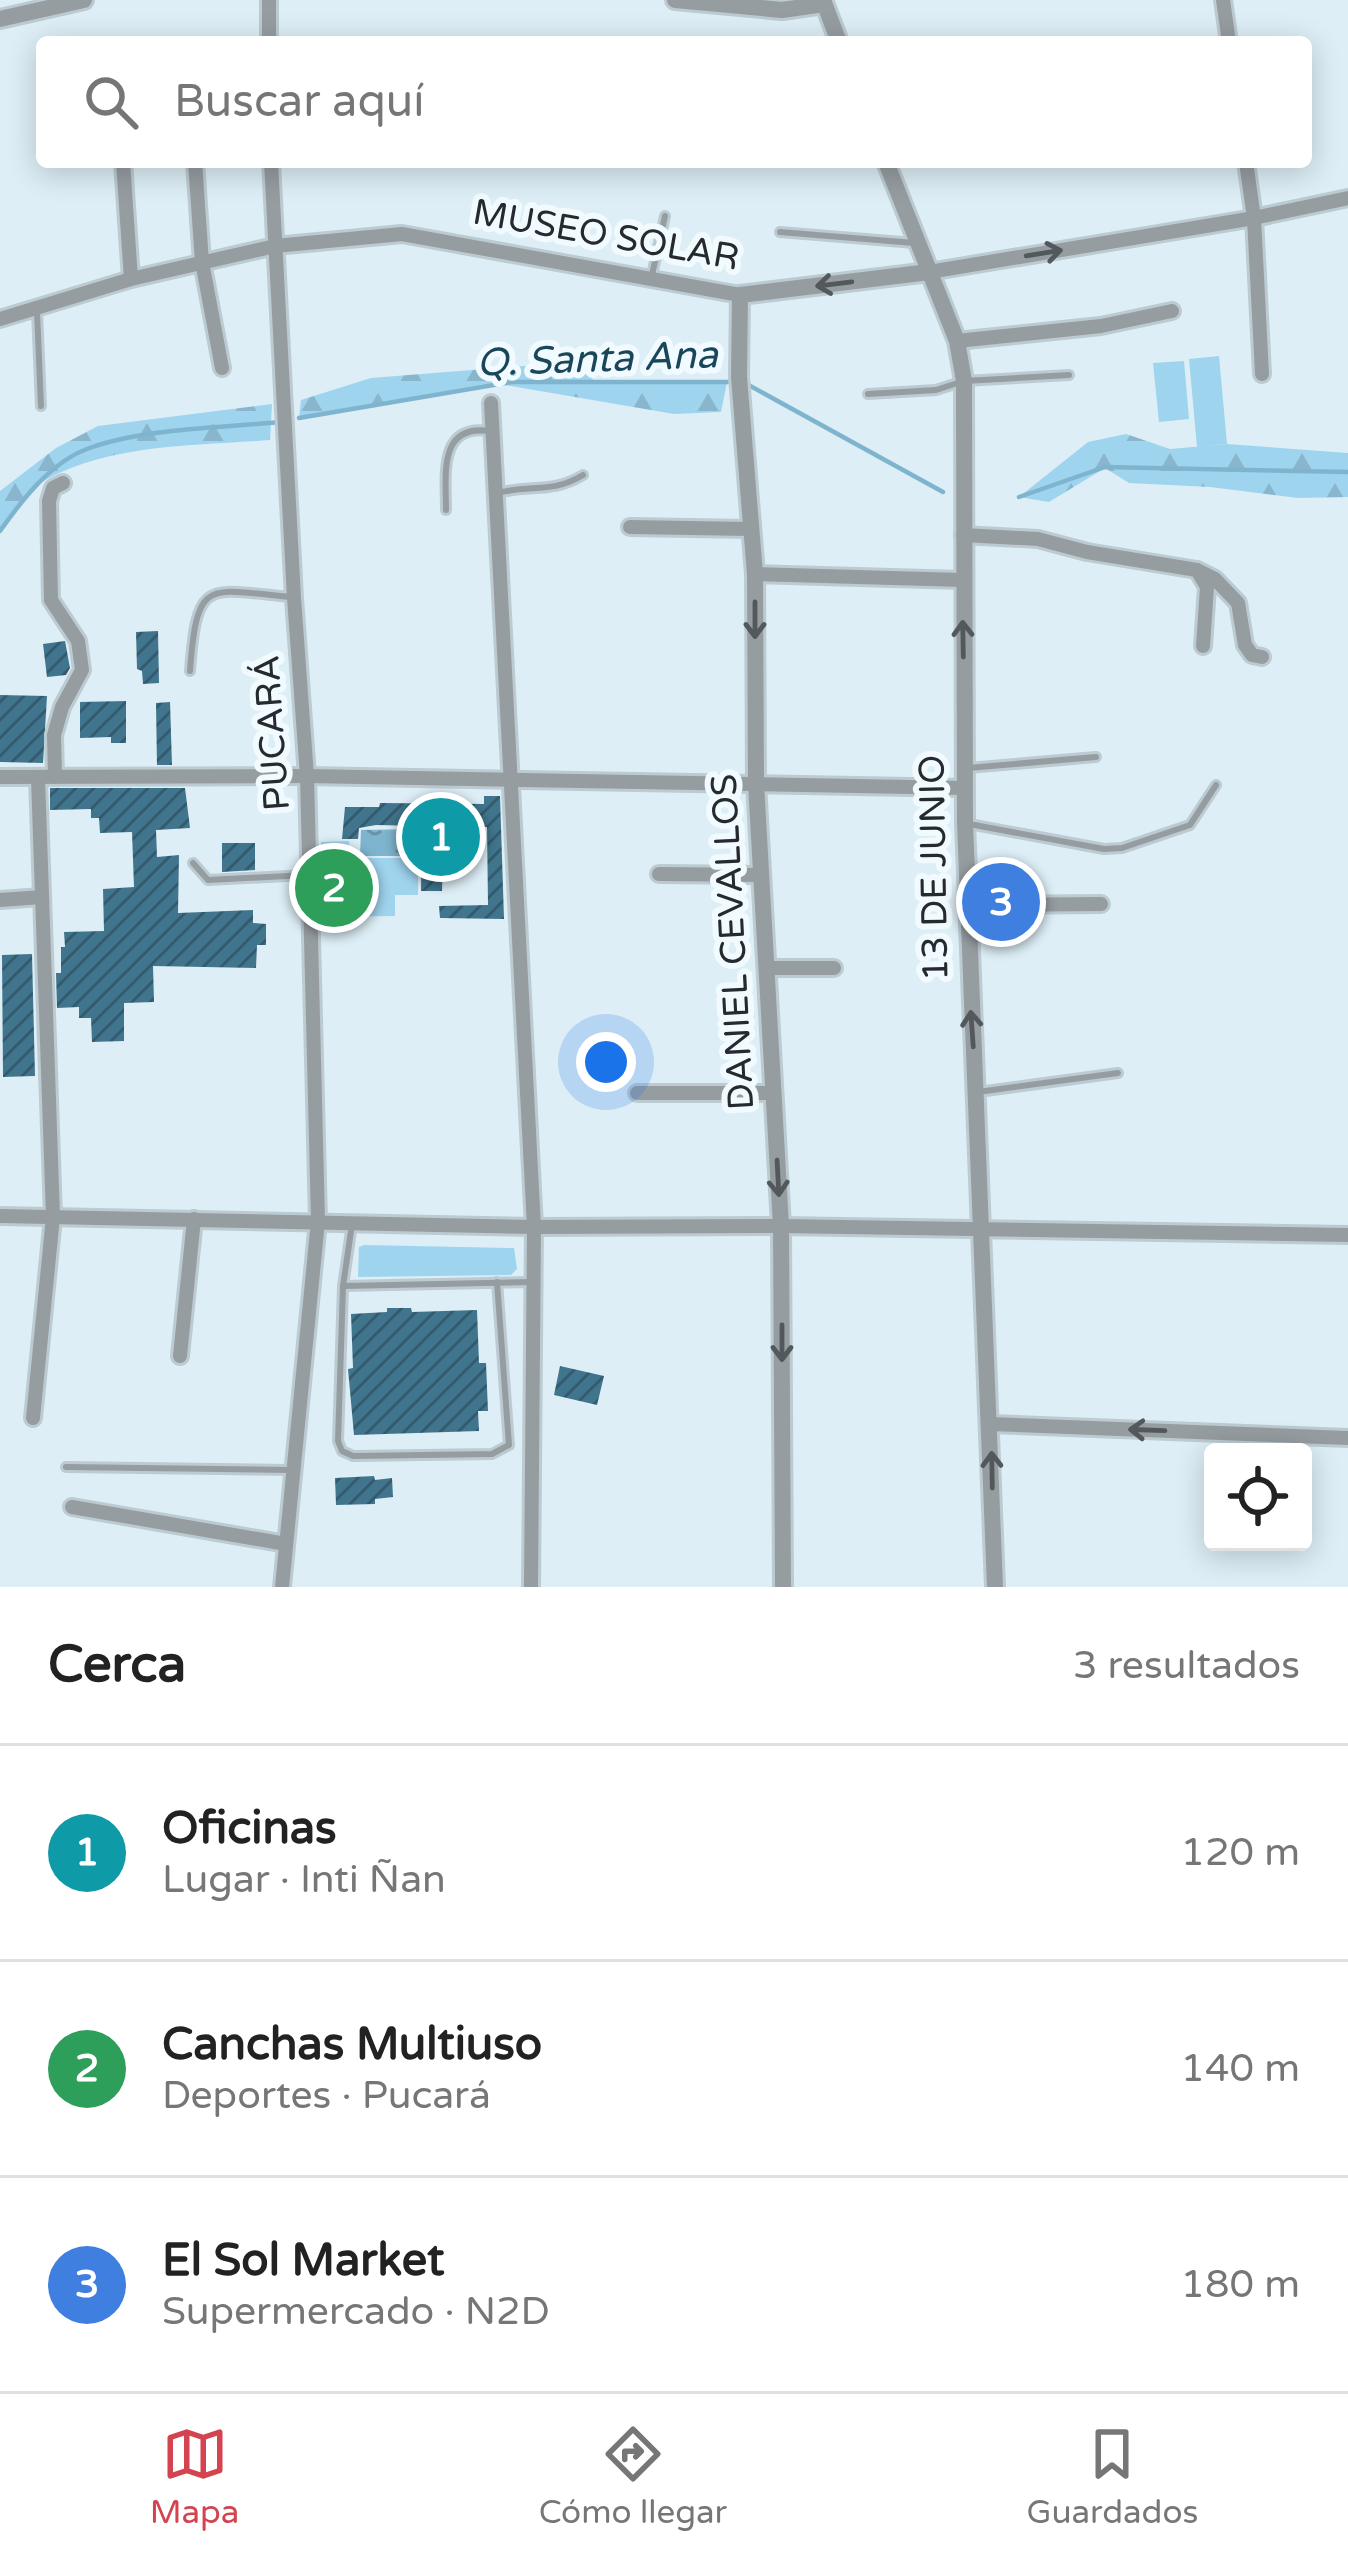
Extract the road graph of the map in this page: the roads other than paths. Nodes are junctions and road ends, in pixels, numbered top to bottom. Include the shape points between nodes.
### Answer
1 (84, 0) edge
2 (269, 0) edge
3 (675, 0) edge
4 (1223, 0) edge
5 (823, 2) edge
6 (0, 19) edge
7 (269, 36) edge
8 (837, 36) edge
9 (1228, 36) edge
10 (123, 168) edge
11 (195, 168) edge
12 (272, 168) edge
13 (888, 168) edge
14 (1247, 168) edge
15 (1348, 198) edge
16 (664, 216) dead end
17 (1254, 218) junction
18 (780, 232) dead end
19 (917, 243) junction
20 (275, 246) junction
21 (202, 262) junction
22 (928, 272) junction
23 (130, 279) junction
24 (651, 279) junction
25 (740, 295) junction
26 (37, 308) junction
27 (1172, 311) dead end
28 (0, 319) edge
29 (957, 341) junction
30 (222, 368) dead end
31 (1262, 374) dead end
32 (1069, 375) dead end
33 (964, 381) junction
34 (868, 394) dead end
35 (491, 403) dead end
36 (41, 406) dead end
37 (493, 431) junction
38 (583, 475) dead end
39 (63, 483) dead end
40 (498, 494) junction
41 (446, 510) dead end
42 (631, 527) dead end
43 (750, 530) junction
44 (963, 535) junction
45 (1197, 570) junction
46 (755, 574) junction
47 (962, 580) junction
48 (294, 598) junction
49 (1203, 646) dead end
50 (1262, 657) dead end
51 (190, 671) dead end
52 (1096, 757) dead end
53 (307, 776) junction
54 (0, 777) edge
55 (38, 778) junction
56 (55, 778) junction
57 (964, 778) junction
58 (512, 780) junction
59 (756, 782) junction
60 (1216, 785) dead end
61 (965, 824) junction
62 (193, 863) dead end
63 (309, 874) junction
64 (659, 874) dead end
65 (761, 875) junction
66 (42, 898) junction
67 (0, 900) edge
68 (1101, 904) dead end
69 (968, 905) junction
70 (766, 968) junction
71 (834, 968) dead end
72 (1118, 1073) dead end
73 (638, 1093) dead end
74 (773, 1093) junction
75 (976, 1093) junction
76 (0, 1216) edge
77 (53, 1217) junction
78 (194, 1219) junction
79 (318, 1221) junction
80 (352, 1222) junction
81 (781, 1226) junction
82 (534, 1227) junction
83 (979, 1230) junction
84 (1348, 1235) edge
85 (497, 1282) junction
86 (534, 1282) junction
87 (343, 1286) junction
88 (180, 1356) dead end
89 (33, 1418) dead end
90 (990, 1424) junction
91 (1348, 1438) edge
92 (66, 1467) dead end
93 (291, 1471) junction
94 (72, 1507) dead end
95 (286, 1544) junction
96 (282, 1587) edge
97 (531, 1587) edge
98 (782, 1587) edge
99 (995, 1587) edge

1 - 6 street
2 - 7 street
3 - 5 street via 782,10
4 - 9 street
5 - 8 street
10 - 23 street
11 - 21 street
12 - 20 street, PUCARÁ
13 - 19 street, 13 DE JUNIO
14 - 17 street
15 - 17 street, MUSEO SOLAR
16 - 24 lane
22 -> 17 street, MUSEO SOLAR
17 - 31 street
18 - 19 lane
19 - 22 street, 13 DE JUNIO
20 - 21 street, MUSEO SOLAR
20 - 24 street, MUSEO SOLAR via 402,233
20 - 48 street, PUCARÁ
21 - 23 street, MUSEO SOLAR
21 - 30 street
22 -> 25 street, MUSEO SOLAR
22 - 29 street, 13 DE JUNIO
23 - 26 street, MUSEO SOLAR
24 - 25 street, MUSEO SOLAR
25 - 43 street, DANIEL CEVALLOS
26 - 28 street, MUSEO SOLAR
26 - 36 lane
27 - 29 street
29 - 33 street, 13 DE JUNIO
32 - 33 lane
33 - 34 lane
33 - 44 street, 13 DE JUNIO
35 - 37 street
37 - 40 street
37 - 41 lane via 465,432 452,442
38 - 40 lane via 562,488
39 - 56 street via 49,501 51,600 78,641 82,670 54,735
40 - 58 street
42 - 43 street
43 - 46 street, DANIEL CEVALLOS
44 - 45 street via 1038,538
44 - 47 street, 13 DE JUNIO
45 - 49 street via 1207,587
45 - 50 street via 1233,595 1245,645
46 - 47 street
46 -> 59 street, DANIEL CEVALLOS
57 -> 47 street, 13 DE JUNIO
48 - 51 lane via 216,593 194,622
48 - 53 street, PUCARÁ
52 - 57 lane
53 - 56 street
53 - 58 street
53 - 63 street, PUCARÁ
54 - 55 street
55 - 56 street
55 - 66 street
57 - 59 street
57 - 61 street, 13 DE JUNIO
58 - 59 street
58 - 82 street
59 - 65 street, DANIEL CEVALLOS
60 - 61 lane via 1190,825 1122,848
61 - 69 street, 13 DE JUNIO
62 - 63 lane via 208,880
63 - 79 street, PUCARÁ
64 - 65 street
65 - 70 street, DANIEL CEVALLOS
66 - 67 street
66 - 77 street
68 - 69 street
75 -> 69 street, 13 DE JUNIO
70 - 71 street
70 - 74 street, DANIEL CEVALLOS
72 - 75 lane
73 - 74 street
74 -> 81 street, DANIEL CEVALLOS
75 - 83 street, 13 DE JUNIO
76 - 77 street
77 - 78 street
77 - 89 street
78 - 79 street
78 - 88 street
79 - 80 street
79 - 93 street, PUCARÁ
80 - 82 street
80 - 87 lane
81 - 82 street
81 - 83 street
81 -> 98 street, DANIEL CEVALLOS
82 - 86 street
83 - 84 street
83 - 90 street, 13 DE JUNIO
85 - 86 lane
85 - 87 lane
85 - 87 lane via 509,1445 492,1454 342,1451
86 - 97 street
91 -> 90 street
99 -> 90 street, 13 DE JUNIO
92 - 93 lane
93 - 95 street, PUCARÁ
94 - 95 street
95 - 96 street, PUCARÁ

